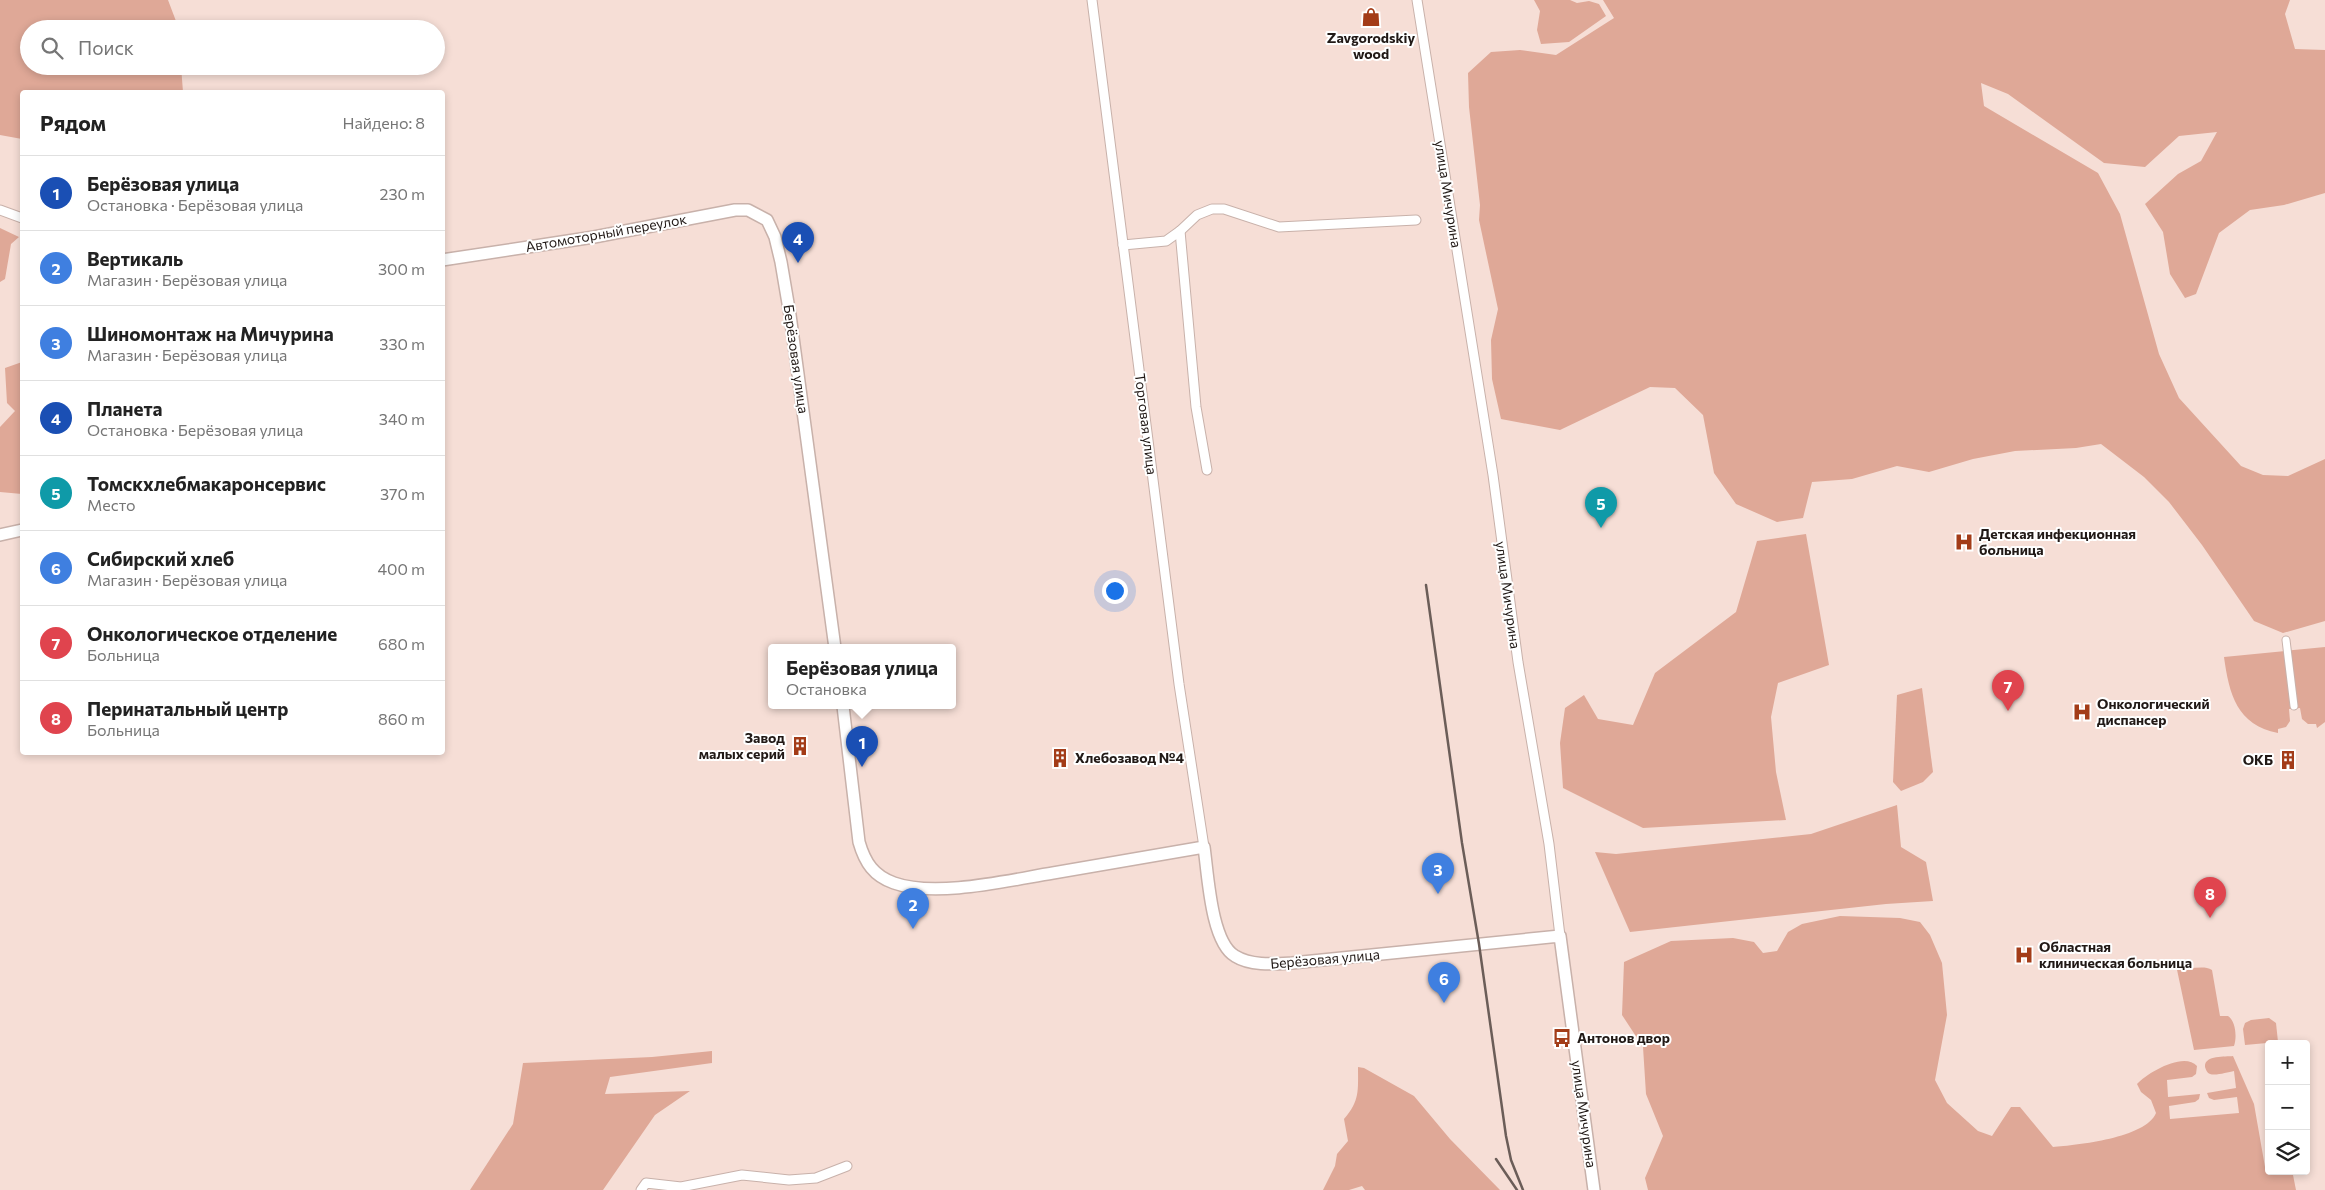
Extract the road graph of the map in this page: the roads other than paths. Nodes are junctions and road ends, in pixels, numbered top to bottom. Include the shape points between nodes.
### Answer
1 (1092, 0) edge
2 (1417, 0) edge
3 (0, 210) edge
4 (20, 217) edge
5 (767, 220) joint
6 (1416, 220) dead end
7 (1180, 231) junction
8 (1123, 245) junction
9 (445, 260) edge
10 (1207, 470) dead end
11 (20, 530) edge
12 (0, 535) edge
13 (2286, 640) dead end
14 (835, 644) edge
15 (2294, 706) dead end
16 (843, 709) edge
17 (1204, 847) junction
18 (1560, 936) junction
19 (847, 1166) dead end
20 (641, 1190) edge
21 (1594, 1190) edge

1 - 8 street, Торговая улица
2 - 18 street, улица Мичурина via 1493,475
3 - 4 street
5 - 9 street, Автомоторный переулок via 748,210 735,210 594,237
5 - 14 street, Берёзовая улица via 775,237 790,315
6 - 7 street via 1279,227 1224,209 1212,209 1197,214
7 - 8 street via 1166,241
7 - 10 street via 1195,398
8 - 17 street, Торговая улица via 1179,684
11 - 12 street
13 - 15 street
16 - 17 street via 863,856 868,866 894,883 938,889 1005,881
17 - 18 street, Берёзовая улица via 1217,933 1225,948 1245,960 1266,964 1292,963
18 - 21 street, улица Мичурина
19 - 20 street via 816,1178 790,1180 742,1175 681,1187 646,1184

